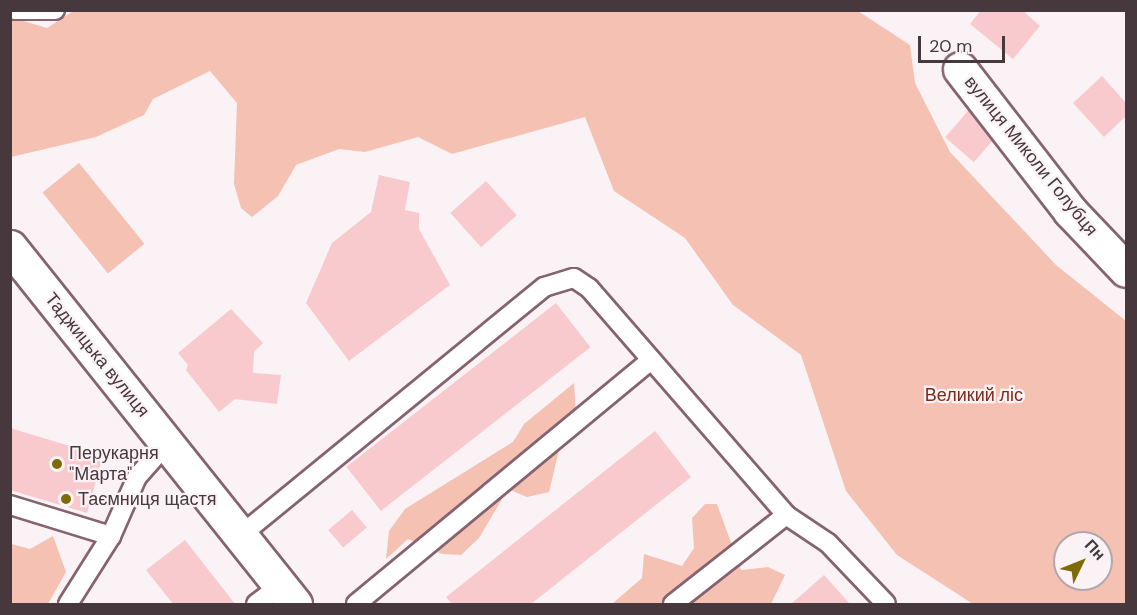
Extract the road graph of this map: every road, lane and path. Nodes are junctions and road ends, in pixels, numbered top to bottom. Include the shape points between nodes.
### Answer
1 (14, 10) edge
2 (55, 10) edge
3 (960, 69) dead end
4 (10, 247) edge
5 (1126, 270) edge
6 (651, 360) junction
7 (167, 443) junction
8 (10, 505) edge
9 (786, 515) junction
10 (241, 535) junction
11 (111, 536) junction
12 (277, 598) edge
13 (68, 604) edge
14 (356, 604) edge
15 (673, 604) edge
16 (886, 604) edge

1 - 2 lane
3 - 5 street, вулиця Миколи Голубця via 1070,211
4 - 7 street, Таджицька вулиця
6 - 9 lane
6 - 10 lane via 589,288 574,278 544,286
6 - 14 lane
7 - 10 street, Таджицька вулиця
7 - 11 lane via 137,477
8 - 11 lane
9 - 15 lane
9 - 16 lane via 828,543
10 - 12 street, Таджицька вулиця
11 - 13 lane

